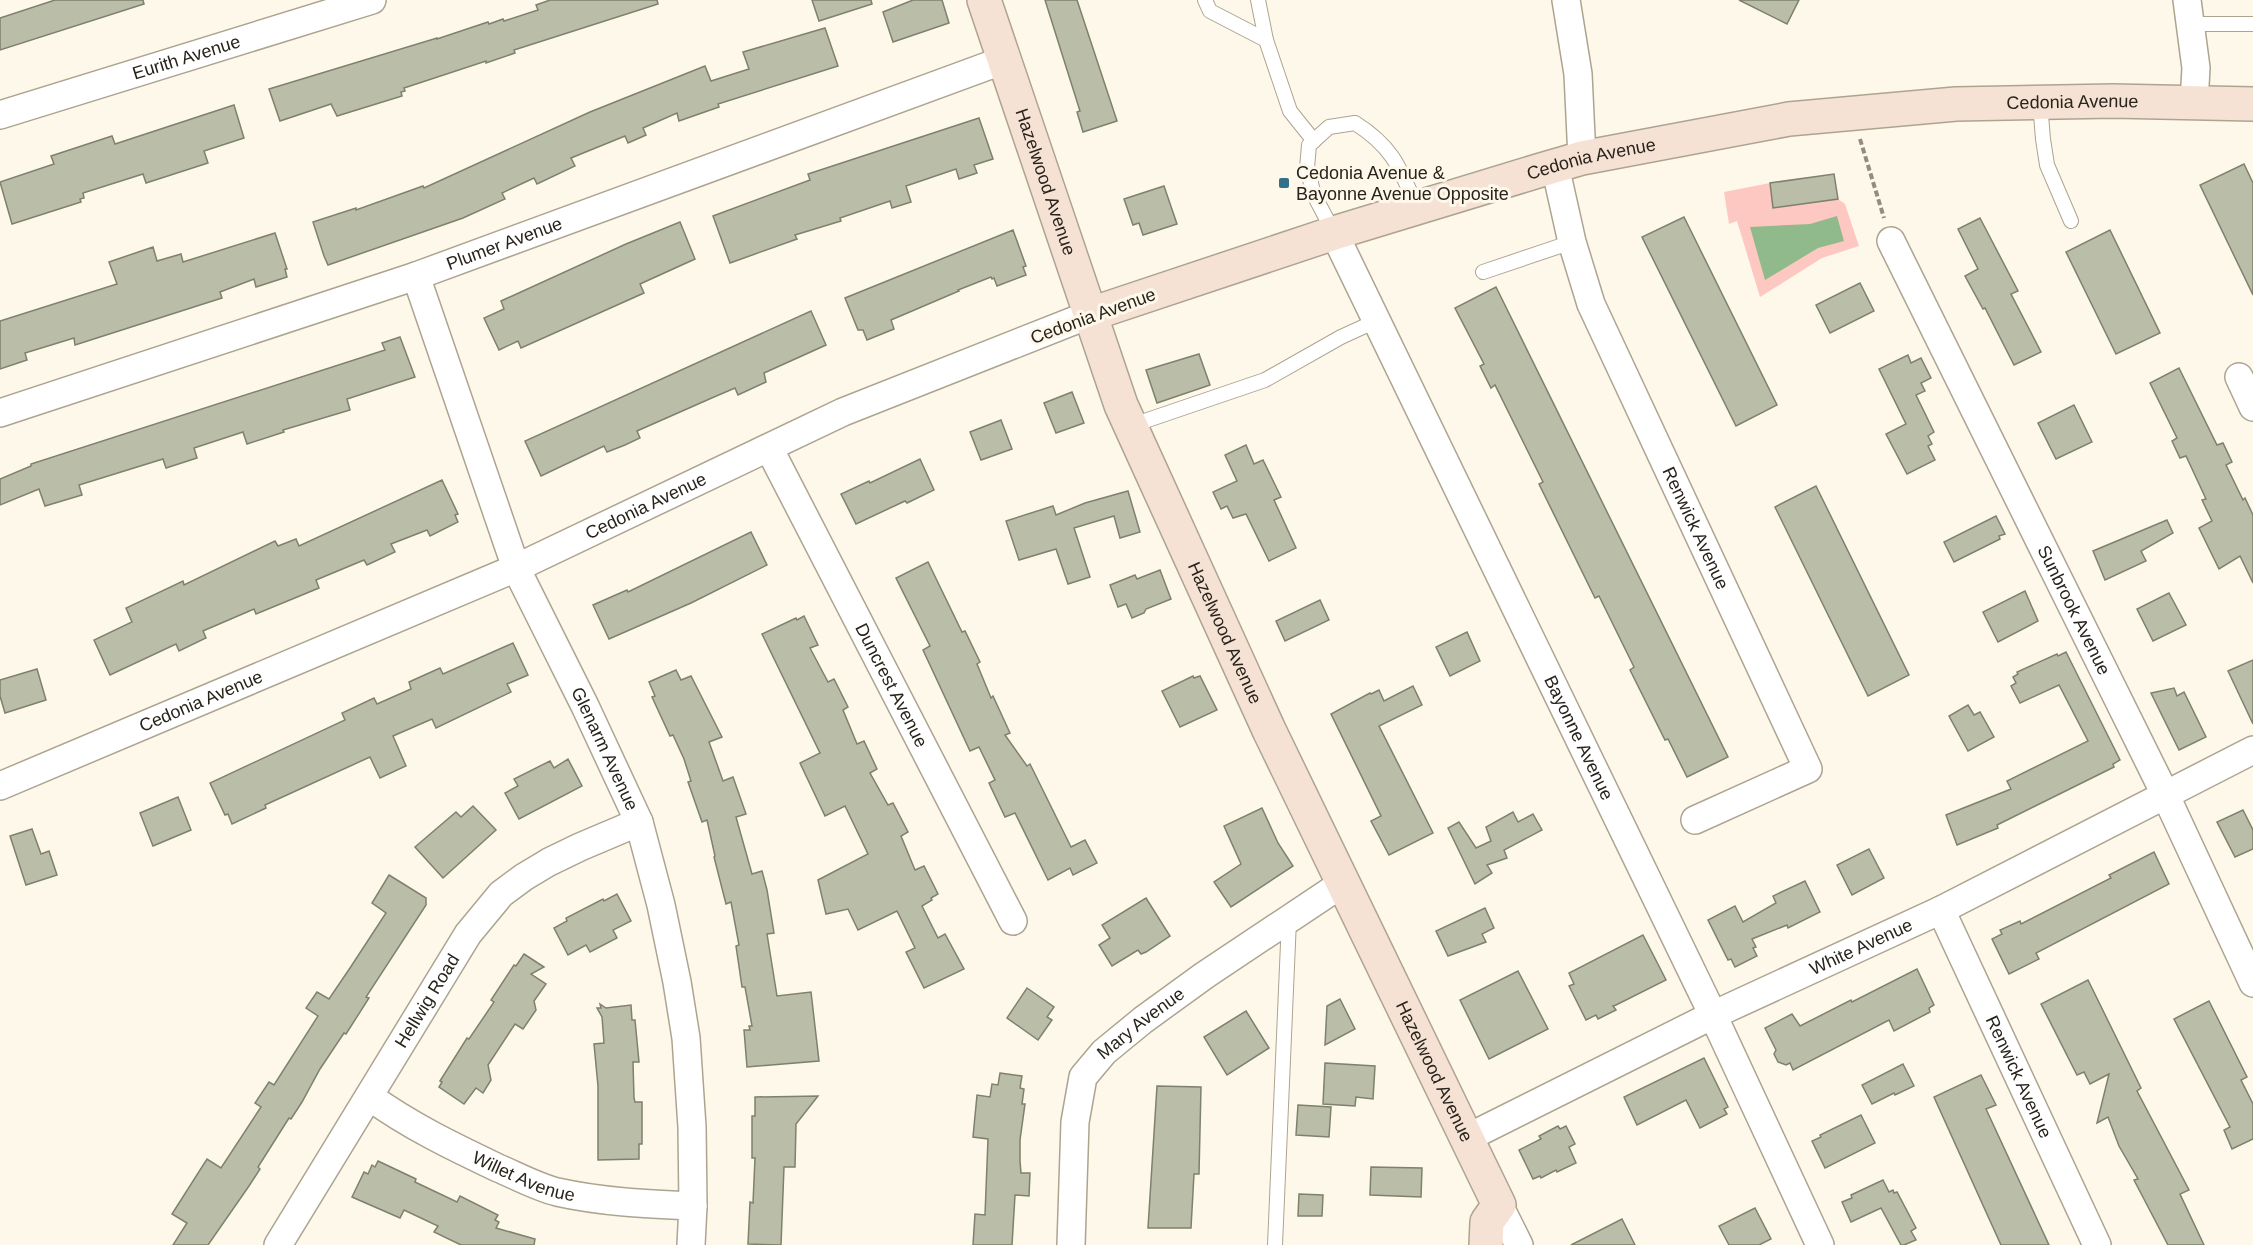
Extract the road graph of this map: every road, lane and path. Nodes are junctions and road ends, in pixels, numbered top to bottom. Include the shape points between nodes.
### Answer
1 (372, 0) edge
2 (984, 0) edge
3 (1205, 0) edge
4 (1258, 0) edge
5 (1566, 0) edge
6 (2189, 12) edge
7 (2253, 24) edge
8 (1266, 40) junction
9 (1004, 60) junction
10 (2040, 102) junction
11 (2194, 102) junction
12 (2253, 104) edge
13 (1852, 113) junction
14 (0, 116) edge
15 (1314, 141) junction
16 (1568, 162) junction
17 (1417, 207) junction
18 (2071, 221) dead end
19 (1334, 233) junction
20 (1892, 241) joint
21 (1572, 242) junction
22 (1483, 272) dead end
23 (416, 276) junction
24 (1091, 314) junction
25 (1376, 321) junction
26 (2239, 377) dead end
27 (2253, 407) edge
28 (0, 413) edge
29 (1130, 426) junction
30 (769, 448) junction
31 (516, 568) junction
32 (2253, 750) edge
33 (0, 786) edge
34 (2165, 794) junction
35 (1695, 820) dead end
36 (639, 822) junction
37 (1343, 882) junction
38 (1941, 910) junction
39 (1289, 920) junction
40 (1013, 921) dead end
41 (2253, 983) edge
42 (1713, 1015) junction
43 (370, 1097) junction
44 (1467, 1138) junction
45 (1499, 1205) junction
46 (693, 1206) junction
47 (278, 1245) edge
48 (691, 1245) edge
49 (1071, 1245) edge
50 (1275, 1245) edge
51 (1486, 1245) edge
52 (1519, 1245) edge
53 (1820, 1245) edge
54 (2097, 1245) edge

1 - 14 street, Eurith Avenue
2 - 9 street, Hazelwood Avenue
3 - 8 lane via 1210,11
4 - 8 lane
5 - 16 street, Renwick Avenue via 1578,74
6 - 7 lane
6 - 11 street via 2196,68
8 - 15 lane via 1290,111
9 - 23 street, Plumer Avenue
9 - 24 street, Hazelwood Avenue
10 - 11 street, Cedonia Avenue
10 - 13 street, Cedonia Avenue
10 - 18 lane via 2047,165
11 - 12 street, Cedonia Avenue
13 - 16 street, Cedonia Avenue via 1789,119
13 - 20 path
15 - 17 lane via 1329,127 1355,123 1376,136 1399,165
15 - 19 lane via 1307,168 1314,195
16 - 17 street, Cedonia Avenue
16 - 21 street, Renwick Avenue
17 - 19 street, Cedonia Avenue
19 - 24 street, Cedonia Avenue
19 - 25 street, Bayonne Avenue
20 - 34 street, Sunbrook Avenue
21 - 22 lane
21 - 35 street, Renwick Avenue via 1591,304 1808,769
23 - 28 street, Plumer Avenue
23 - 31 street, Glenarm Avenue
24 - 29 street, Hazelwood Avenue
24 - 30 street, Cedonia Avenue via 843,412
25 - 29 lane via 1265,380
25 - 42 street, Bayonne Avenue
26 - 27 street
29 - 37 street, Hazelwood Avenue via 1213,611
30 - 31 street, Cedonia Avenue
30 - 40 street, Duncrest Avenue
31 - 33 street, Cedonia Avenue
31 - 36 street, Glenarm Avenue
32 - 34 street, White Avenue
34 - 38 street, White Avenue
34 - 41 street, Sunbrook Avenue
36 - 43 street, Hellwig Road via 549,862 501,894 468,934
36 - 46 street, Glenarm Avenue via 663,916 686,1038
37 - 39 street, Mary Avenue
37 - 44 street, Hazelwood Avenue
38 - 42 street, White Avenue
38 - 54 street, Renwick Avenue
39 - 49 street, Mary Avenue via 1143,1020 1104,1052 1083,1077 1075,1122
39 - 50 lane
42 - 44 street, White Avenue
42 - 53 street, Bayonne Avenue
43 - 46 street, Willet Avenue via 432,1135 519,1178 555,1191 625,1203
43 - 47 street, Hellwig Road
44 - 45 street, Hazelwood Avenue
45 - 51 street via 1487,1222
45 - 52 street, Hazelwood Avenue
46 - 48 street, Glenarm Avenue

